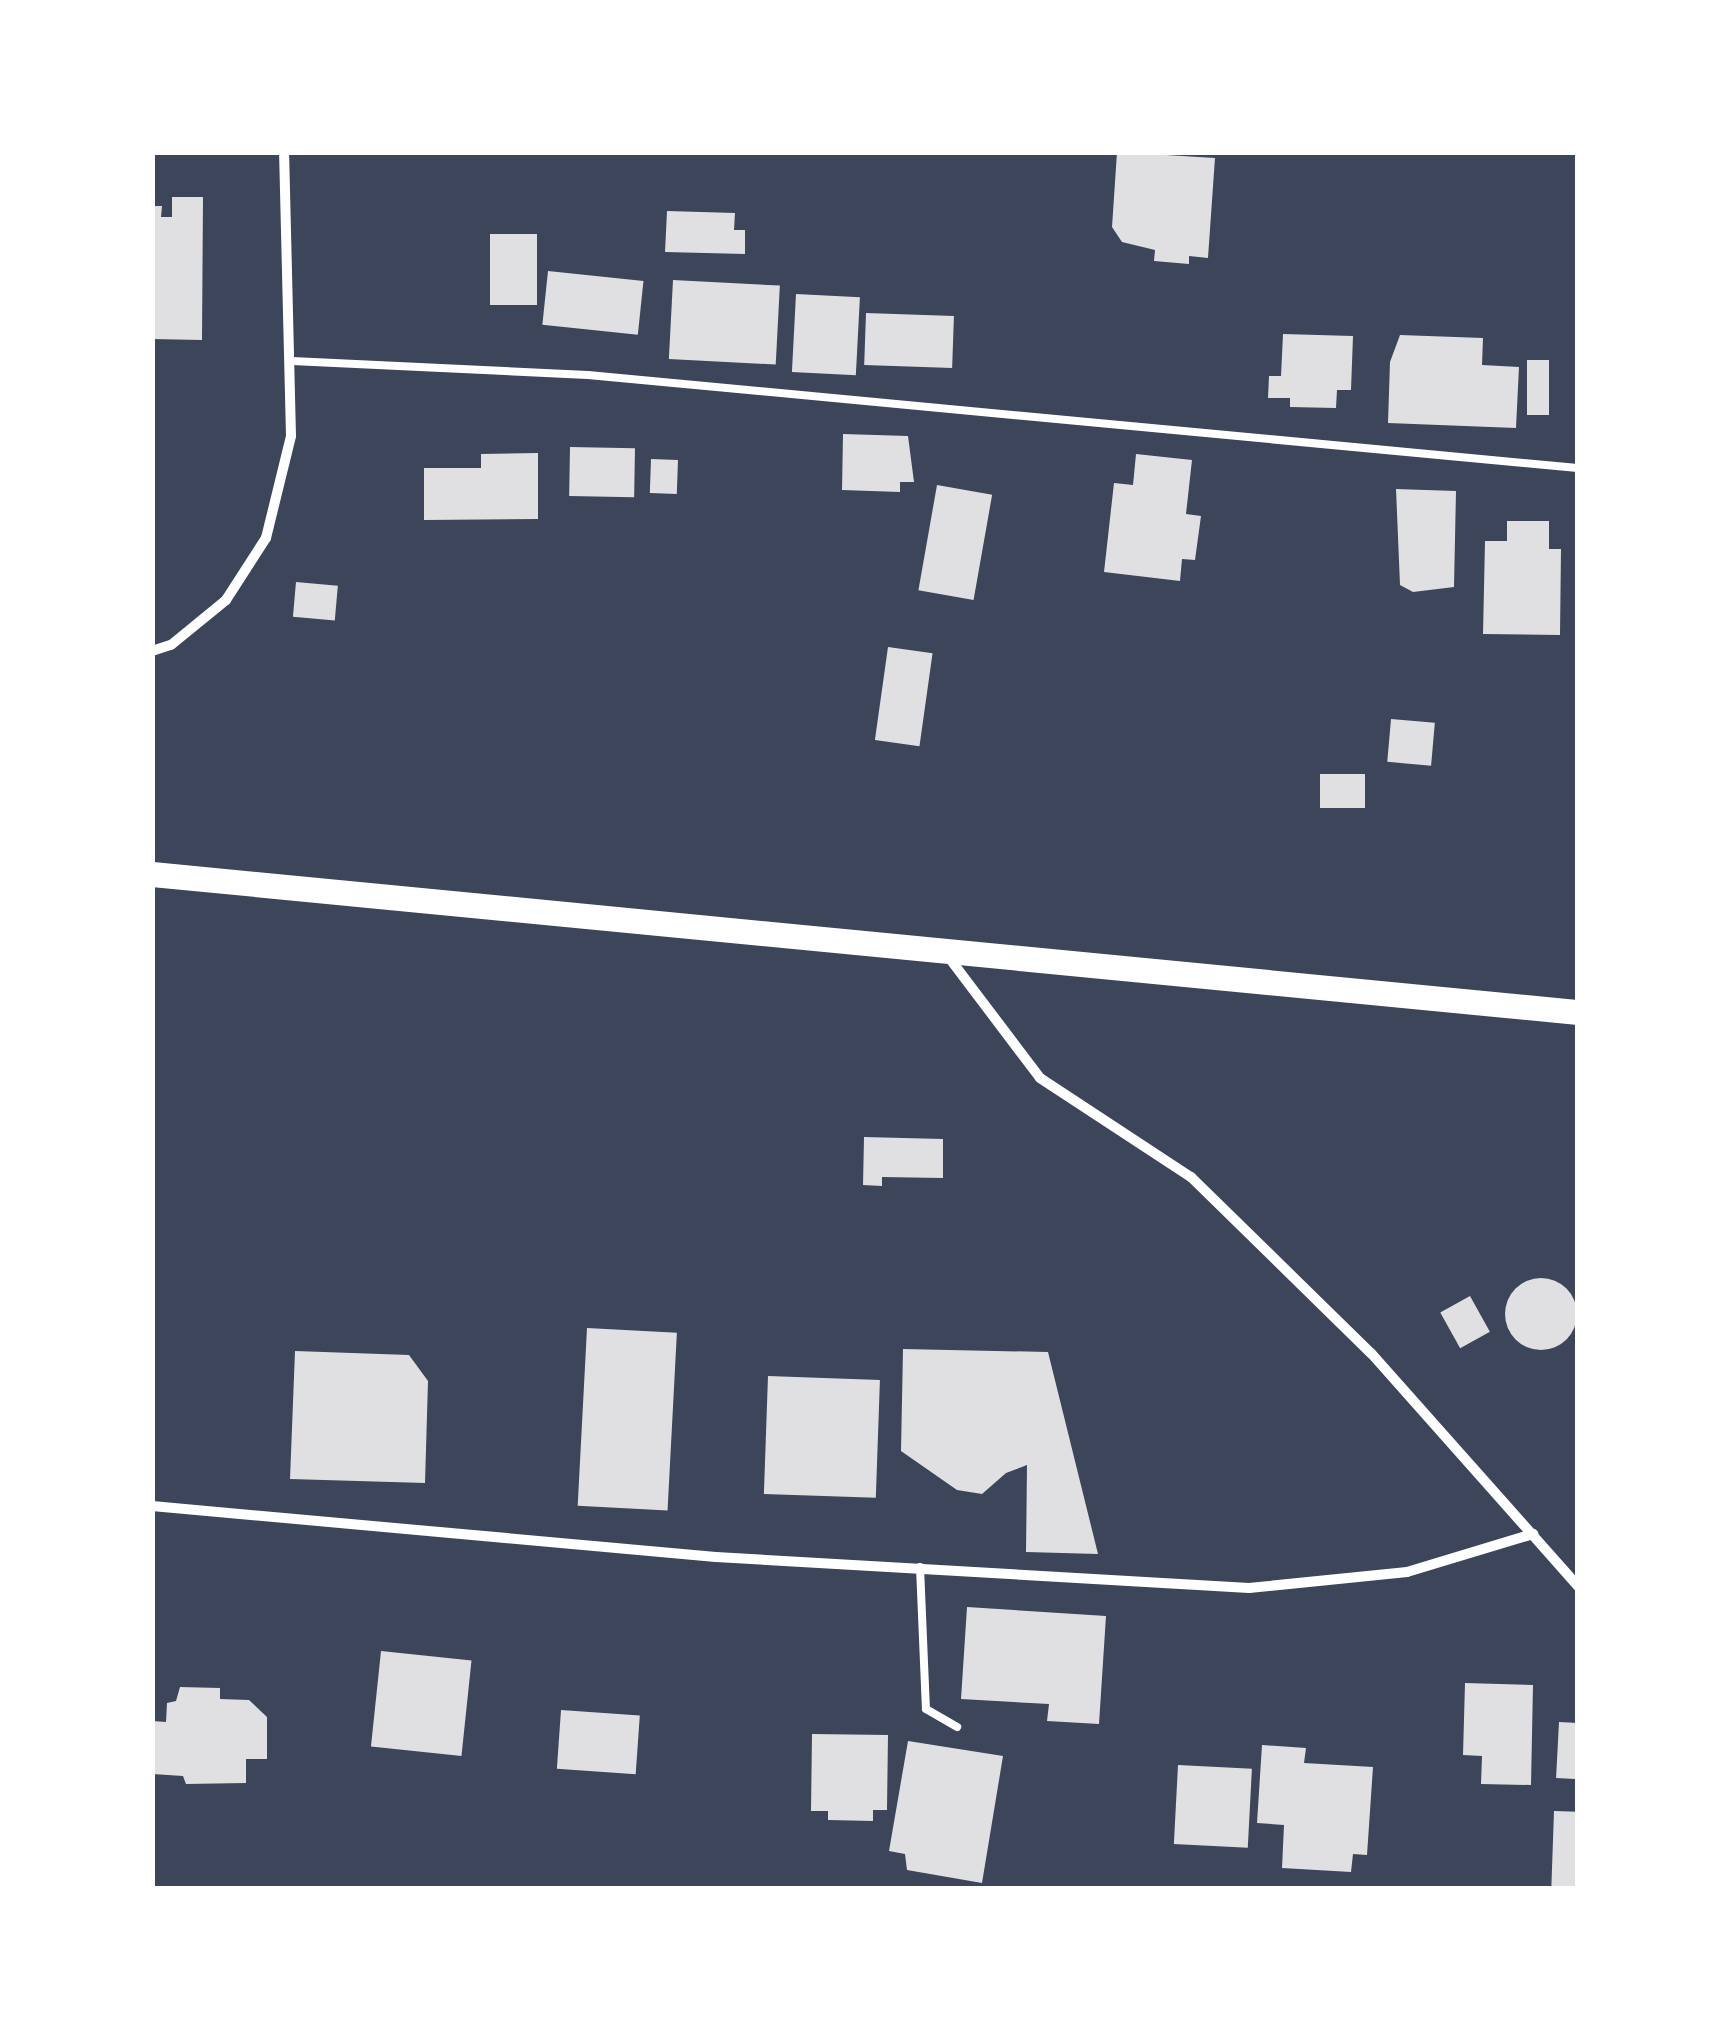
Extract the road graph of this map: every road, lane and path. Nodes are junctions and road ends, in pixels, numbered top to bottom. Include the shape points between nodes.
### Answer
1 (284, 152) edge
2 (292, 361) junction
3 (1578, 468) edge
4 (152, 651) edge
5 (152, 874) edge
6 (943, 950) junction
7 (1578, 1012) edge
8 (152, 1506) edge
9 (1534, 1534) junction
10 (920, 1568) junction
11 (1578, 1586) edge
12 (958, 1728) dead end

1 - 2 street
2 - 3 lane via 588,375
2 - 4 street via 291,436 266,538 226,600 171,645
5 - 6 main road
6 - 7 main road
6 - 9 street via 1040,1078 1191,1178 1371,1353
8 - 10 street via 716,1557
9 - 10 street via 1407,1572 1249,1588
9 - 11 street
10 - 12 lane via 926,1709

